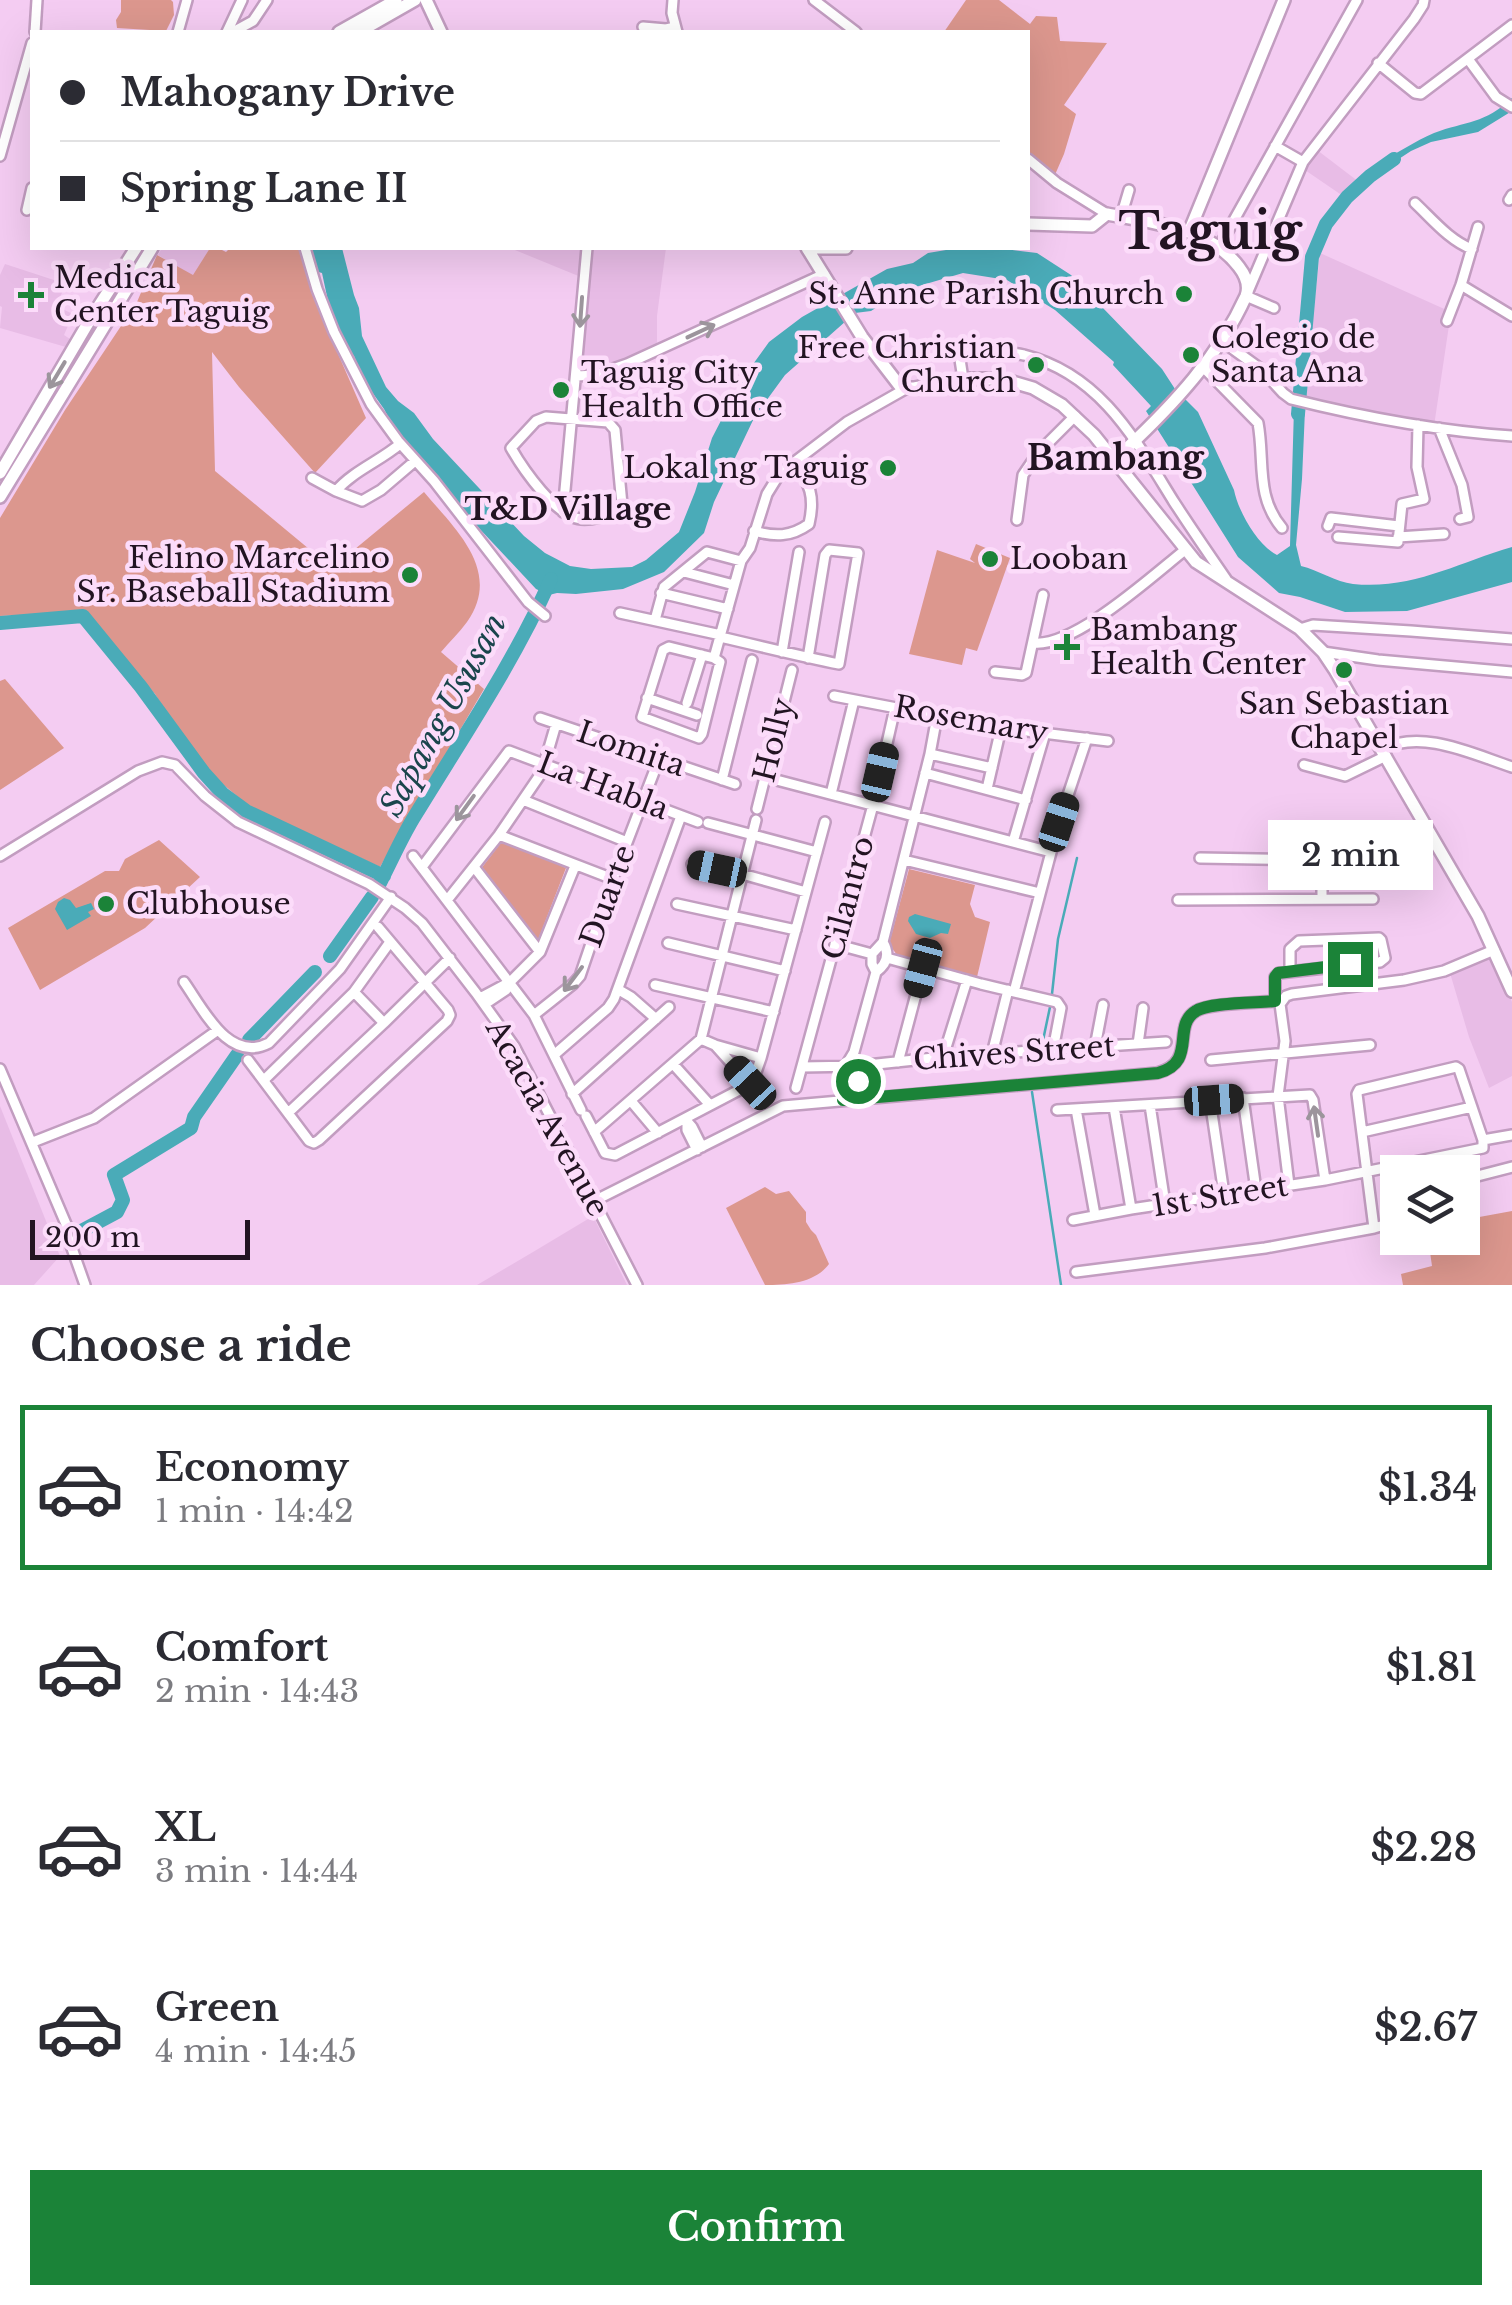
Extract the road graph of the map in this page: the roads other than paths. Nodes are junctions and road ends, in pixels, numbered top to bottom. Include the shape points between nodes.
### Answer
1 (37, 0) edge
2 (187, 0) edge
3 (242, 0) edge
4 (267, 0) edge
5 (396, 0) edge
6 (416, 0) edge
7 (426, 0) edge
8 (673, 0) edge
9 (814, 0) edge
10 (1284, 0) edge
11 (1357, 0) edge
12 (1424, 3) edge
13 (1512, 25) edge
14 (643, 27) dead end
15 (360, 28) edge
16 (35, 30) edge
17 (179, 30) edge
18 (231, 30) edge
19 (235, 30) edge
20 (440, 30) edge
21 (676, 30) edge
22 (853, 30) edge
23 (30, 54) edge
24 (1468, 60) junction
25 (1378, 63) junction
26 (1508, 105) edge
27 (1275, 146) junction
28 (0, 156) edge
29 (1030, 161) edge
30 (1303, 162) junction
31 (1129, 190) dead end
32 (30, 197) edge
33 (1414, 203) dead end
34 (27, 210) dead end
35 (1114, 216) junction
36 (1030, 224) edge
37 (1478, 227) dead end
38 (1189, 232) junction
39 (1219, 247) junction
40 (1472, 249) junction
41 (135, 250) edge
42 (151, 250) edge
43 (307, 250) edge
44 (587, 250) edge
45 (808, 250) edge
46 (824, 274) junction
47 (1461, 285) junction
48 (1248, 292) junction
49 (1274, 308) dead end
50 (1512, 316) edge
51 (1447, 320) dead end
52 (1222, 341) junction
53 (75, 346) junction
54 (88, 354) junction
55 (1204, 368) junction
56 (577, 376) junction
57 (962, 379) junction
58 (908, 388) junction
59 (1076, 416) junction
60 (572, 419) junction
61 (1418, 425) junction
62 (1439, 428) junction
63 (1512, 436) edge
64 (1136, 440) junction
65 (400, 444) junction
66 (1118, 455) junction
67 (382, 458) junction
68 (415, 461) junction
69 (792, 463) junction
70 (0, 473) edge
71 (394, 477) junction
72 (312, 478) dead end
73 (336, 491) junction
74 (0, 498) edge
75 (563, 512) junction
76 (1460, 519) dead end
77 (1017, 520) dead end
78 (1328, 526) dead end
79 (1282, 528) dead end
80 (754, 531) junction
81 (1399, 532) junction
82 (1444, 534) dead end
83 (1338, 537) dead end
84 (1185, 550) junction
85 (799, 552) dead end
86 (741, 560) junction
87 (684, 572) junction
88 (1226, 579) junction
89 (734, 585) junction
90 (661, 594) junction
91 (1043, 595) dead end
92 (728, 609) junction
93 (620, 613) dead end
94 (542, 614) dead end
95 (655, 620) junction
96 (1300, 628) junction
97 (720, 636) junction
98 (1512, 640) edge
99 (1033, 642) junction
100 (782, 652) junction
101 (1322, 652) junction
102 (702, 655) junction
103 (714, 658) junction
104 (808, 658) junction
105 (752, 660) dead end
106 (792, 670) dead end
107 (995, 672) dead end
108 (1512, 672) edge
109 (834, 696) dead end
110 (647, 698) junction
111 (854, 700) junction
112 (687, 703) dead end
113 (895, 708) junction
114 (696, 715) dead end
115 (937, 716) junction
116 (540, 718) dead end
117 (556, 724) junction
118 (1001, 728) junction
119 (1045, 733) junction
120 (1087, 738) junction
121 (1108, 741) dead end
122 (1384, 752) junction
123 (930, 754) junction
124 (659, 759) junction
125 (544, 764) junction
126 (1304, 764) dead end
127 (1512, 767) edge
128 (992, 768) junction
129 (925, 773) junction
130 (765, 778) junction
131 (722, 780) junction
132 (736, 784) dead end
133 (987, 789) junction
134 (831, 794) junction
135 (523, 800) junction
136 (1026, 800) junction
137 (643, 802) junction
138 (873, 805) junction
139 (682, 816) junction
140 (914, 816) junction
141 (825, 822) dead end
142 (753, 834) junction
143 (499, 835) junction
144 (1434, 840) junction
145 (627, 842) junction
146 (1013, 842) junction
147 (817, 852) junction
148 (1051, 852) junction
149 (0, 856) edge
150 (413, 856) dead end
151 (1200, 858) dead end
152 (904, 860) junction
153 (1322, 860) junction
154 (692, 864) dead end
155 (422, 866) junction
156 (576, 866) junction
157 (474, 867) junction
158 (742, 874) junction
159 (613, 879) junction
160 (806, 892) junction
161 (1040, 894) junction
162 (390, 898) junction
163 (1373, 898) dead end
164 (448, 899) junction
165 (1322, 899) junction
166 (1178, 900) dead end
167 (677, 904) dead end
168 (732, 915) junction
169 (378, 927) dead end
170 (796, 930) junction
171 (390, 942) junction
172 (883, 942) junction
173 (668, 943) dead end
174 (835, 944) junction
175 (1494, 950) junction
176 (540, 952) junction
177 (872, 954) junction
178 (722, 955) junction
179 (887, 958) junction
180 (452, 961) junction
181 (923, 968) junction
182 (1290, 970) junction
183 (785, 971) junction
184 (876, 972) junction
185 (967, 980) junction
186 (184, 982) dead end
187 (510, 982) junction
188 (426, 983) junction
189 (655, 985) dead end
190 (619, 990) junction
191 (1011, 991) junction
192 (1512, 991) edge
193 (354, 992) junction
194 (711, 998) junction
195 (482, 1001) junction
196 (1277, 1003) junction
197 (1103, 1005) dead end
198 (669, 1008) dead end
199 (1144, 1008) dead end
200 (774, 1012) junction
201 (534, 1016) junction
202 (656, 1019) junction
203 (384, 1024) junction
204 (218, 1030) junction
205 (701, 1038) junction
206 (1166, 1042) dead end
207 (1138, 1044) junction
208 (1370, 1044) dead end
209 (714, 1045) junction
210 (1095, 1047) junction
211 (1053, 1050) junction
212 (854, 1052) junction
213 (1285, 1053) junction
214 (992, 1054) junction
215 (554, 1055) junction
216 (943, 1057) junction
217 (761, 1058) junction
218 (248, 1060) dead end
219 (1211, 1060) dead end
220 (898, 1062) junction
221 (673, 1064) junction
222 (858, 1066) junction
223 (802, 1067) junction
224 (845, 1067) junction
225 (0, 1069) edge
226 (264, 1080) junction
227 (750, 1083) junction
228 (796, 1088) dead end
229 (572, 1094) junction
230 (1278, 1096) junction
231 (859, 1098) junction
232 (1243, 1098) junction
233 (843, 1100) junction
234 (1210, 1100) junction
235 (631, 1101) junction
236 (710, 1106) junction
237 (1150, 1106) junction
238 (1114, 1107) junction
239 (1472, 1107) junction
240 (1057, 1110) dead end
241 (1076, 1110) junction
242 (288, 1113) junction
243 (686, 1122) junction
244 (594, 1132) junction
245 (1362, 1132) junction
246 (658, 1133) junction
247 (1512, 1135) edge
248 (1482, 1140) junction
249 (33, 1142) junction
250 (700, 1148) junction
251 (1512, 1167) edge
252 (1366, 1172) junction
253 (1480, 1175) edge
254 (1324, 1180) junction
255 (1289, 1185) junction
256 (1256, 1190) junction
257 (1224, 1194) junction
258 (594, 1201) junction
259 (1165, 1204) junction
260 (1131, 1209) junction
261 (1094, 1215) junction
262 (1073, 1220) dead end
263 (1380, 1226) edge
264 (1374, 1228) junction
265 (1076, 1272) dead end
266 (85, 1285) edge
267 (637, 1285) edge

1 - 16 street
2 - 17 street
3 - 18 street
4 - 19 street via 253,22
5 - 15 main road
6 - 15 main road
7 - 20 main road
8 - 21 street
9 - 22 street
10 - 38 main road
11 - 27 street
12 - 25 street
13 - 24 street
14 - 21 street
23 - 28 street
24 - 25 street via 1420,95
24 - 26 street
25 - 30 street
27 - 30 street
27 - 39 street
29 - 35 street
30 - 48 street
31 - 35 street
32 - 34 street
33 - 40 street
35 - 36 main road via 1092,226
35 - 38 main road
37 - 40 street
38 - 39 main road
39 - 48 main road via 1240,268
40 - 47 street
41 - 53 main road
42 - 54 main road
43 - 65 street via 334,332
44 -> 56 street
45 - 46 main road
56 -> 46 street via 627,364
46 - 58 main road via 895,382
47 - 50 street
47 - 51 street
48 - 49 street
48 - 52 main road
52 - 55 main road
52 - 61 street via 1291,399
53 - 54 main road
53 -> 70 main road
54 - 74 main road
55 - 64 main road
55 - 79 street via 1258,423 1263,491
56 - 60 street
57 - 58 main road
57 - 59 main road via 1020,383
57 - 64 street via 963,350 1037,360 1106,401
58 - 69 street
59 - 66 main road
59 - 77 street via 1023,475
60 - 75 street
60 - 75 street via 541,418 511,448
60 - 75 street via 612,424 622,505 595,518
61 - 62 street
61 - 81 street via 1424,498 1402,504
62 - 63 street
62 - 76 street via 1462,488 1468,517
64 - 66 main road
64 - 88 street
65 - 67 street
65 - 68 street
66 - 84 main road
67 - 71 street
67 - 73 street
68 - 71 street
68 - 94 street
69 - 80 street via 767,494
69 - 80 street via 809,484 809,524 781,536
71 - 73 street via 362,501
72 - 73 street
78 - 81 street via 1331,518
80 - 86 street
81 - 82 street
81 - 83 street via 1395,542
84 - 88 main road
84 - 99 street via 1078,630
85 - 100 street
86 - 87 street via 708,552
86 - 89 street
87 - 89 street
87 - 90 street
88 - 96 main road
89 - 92 street
90 - 92 street
90 - 95 street
91 - 99 street
92 - 97 street
93 - 95 street
95 - 97 street
96 - 98 street
96 - 101 main road
97 - 100 street
97 - 103 street
99 - 107 street via 1024,674
100 - 104 street
101 - 108 street
101 - 122 main road
102 - 103 street
102 - 110 street via 664,648
102 - 112 street
103 - 110 street via 720,665 699,738 644,720
104 - 104 street via 824,555 855,552 839,664
105 - 131 street
106 - 130 street, Holly
109 - 111 street, Rosemary
110 - 114 street
111 - 113 street, Rosemary
111 - 134 street
113 - 115 street, Rosemary
113 - 138 street, Cilantro
115 - 118 street, Rosemary
115 - 123 street
116 - 117 street, Lomita
117 - 124 street, Lomita
117 - 125 street
118 - 119 street, Rosemary
118 - 128 street
119 - 120 street, Rosemary
119 - 136 street
120 - 121 street, Rosemary
120 - 148 street
122 - 126 street via 1346,776
122 - 127 street via 1404,741 1434,742
122 - 144 main road
123 - 128 street
123 - 129 street
124 - 131 street, Lomita
124 - 137 street, Duarte
125 - 135 street
125 - 137 street, La Habla
125 -> 155 street, La Habla via 509,751
128 - 133 street
129 - 133 street
129 - 140 street
130 - 134 street
130 - 142 street, Holly
131 - 132 street, Lomita
133 - 136 street
134 - 138 street
135 - 143 street
135 - 145 street
136 - 146 street
137 - 139 street, La Habla
137 - 145 street, Duarte
138 - 140 street
138 - 174 street, Cilantro
139 - 142 street, La Habla
139 - 190 street
140 - 146 street
140 - 152 street
141 - 147 street
142 - 147 street, La Habla
142 - 158 street, Holly
143 - 156 street
143 - 157 street
144 - 153 street via 1358,865
144 - 175 main road
145 - 159 street, Duarte
146 - 148 street
147 - 160 street
148 - 161 street
149 - 162 street, Acacia Avenue via 138,770 169,762 238,822
150 - 155 street
151 - 153 street
152 - 161 street
152 - 172 street
153 - 165 street
154 - 158 street
155 - 164 street
156 - 159 street
156 - 176 street
157 - 164 street
157 - 176 street
158 - 160 street
158 - 168 street, Holly
159 -> 201 street, Duarte via 580,976
160 - 170 street
161 - 191 street
162 - 180 street, Acacia Avenue via 422,923
162 - 204 street via 340,969 268,1043 250,1049
163 - 165 street
164 - 187 street
165 - 166 street
167 - 168 street
168 - 170 street
168 - 178 street, Holly
169 - 171 street
170 - 183 street
171 - 188 street
171 - 193 street
172 - 177 street
172 - 179 street
173 - 178 street
174 - 177 street
174 - 223 street, Cilantro
175 - 192 main road
175 - 196 street via 1442,972 1292,994
176 - 187 street
177 - 184 street
178 - 183 street
178 - 194 street, Holly
179 - 181 street
179 - 184 street
180 - 188 street
180 - 195 street, Acacia Avenue
181 - 185 street
181 - 220 street
182 - 182 street via 1380,962 1381,940 1299,941 1290,949
182 - 196 street via 1276,976
183 - 200 street
184 - 212 street
185 - 191 street
185 - 216 street
186 - 204 street
187 - 195 street
187 - 201 street
188 - 203 street
188 - 242 street via 450,1016 376,1088 314,1143
189 - 194 street
190 - 202 street
190 - 215 street
191 - 211 street via 1060,1004
191 - 214 street
193 - 203 street
193 - 226 street
194 - 200 street
194 - 205 street, Holly
195 - 258 street, Acacia Avenue via 514,1046
196 - 213 street
196 - 231 street via 1196,1010 1177,1064 1158,1073
197 - 210 street
198 - 202 street
199 - 207 street
200 - 217 street
201 - 215 street
202 - 229 street
203 - 242 street
204 - 249 street via 94,1118
205 - 209 street
205 - 221 street
206 - 207 street, Chives Street
207 - 210 street, Chives Street
208 - 213 street
209 - 217 street
209 - 227 street
210 - 211 street, Chives Street
211 - 214 street, Chives Street
212 - 222 street
212 - 224 street
213 - 219 street
213 - 230 street
214 - 216 street, Chives Street
215 - 229 street
216 - 220 street, Chives Street
217 - 227 street
218 - 226 street
220 - 222 street, Chives Street
221 - 235 street
221 - 236 street
222 - 224 street, Chives Street
222 - 231 street
223 - 224 street, Chives Street
223 - 228 street, Cilantro
224 - 233 street
225 - 249 street
226 - 242 street
227 - 236 street
229 - 244 street
230 - 232 street
254 -> 230 street via 1312,1098
230 - 255 street
231 - 233 street
232 - 234 street
232 - 256 street
233 - 250 street via 784,1106
234 - 237 street
234 - 257 street
235 - 244 street
235 - 246 street
236 - 243 street
237 - 238 street
237 - 259 street
238 - 241 street
238 - 260 street
239 - 245 street
239 - 245 street via 1458,1068 1359,1090
239 - 248 street
240 - 241 street
241 - 261 street
243 - 246 street
243 - 250 street
244 - 246 street via 610,1156
245 - 252 street
247 - 248 street
248 - 252 street, 1st Street via 1484,1148
249 - 266 street
250 - 258 street
251 - 253 street
252 - 254 street, 1st Street
252 - 264 street
254 - 255 street, 1st Street
255 - 256 street, 1st Street
256 - 257 street, 1st Street
257 - 259 street, 1st Street
258 - 267 street, Acacia Avenue
259 - 260 street, 1st Street
260 - 261 street, 1st Street
261 - 262 street, 1st Street
263 - 264 street
264 - 265 street

